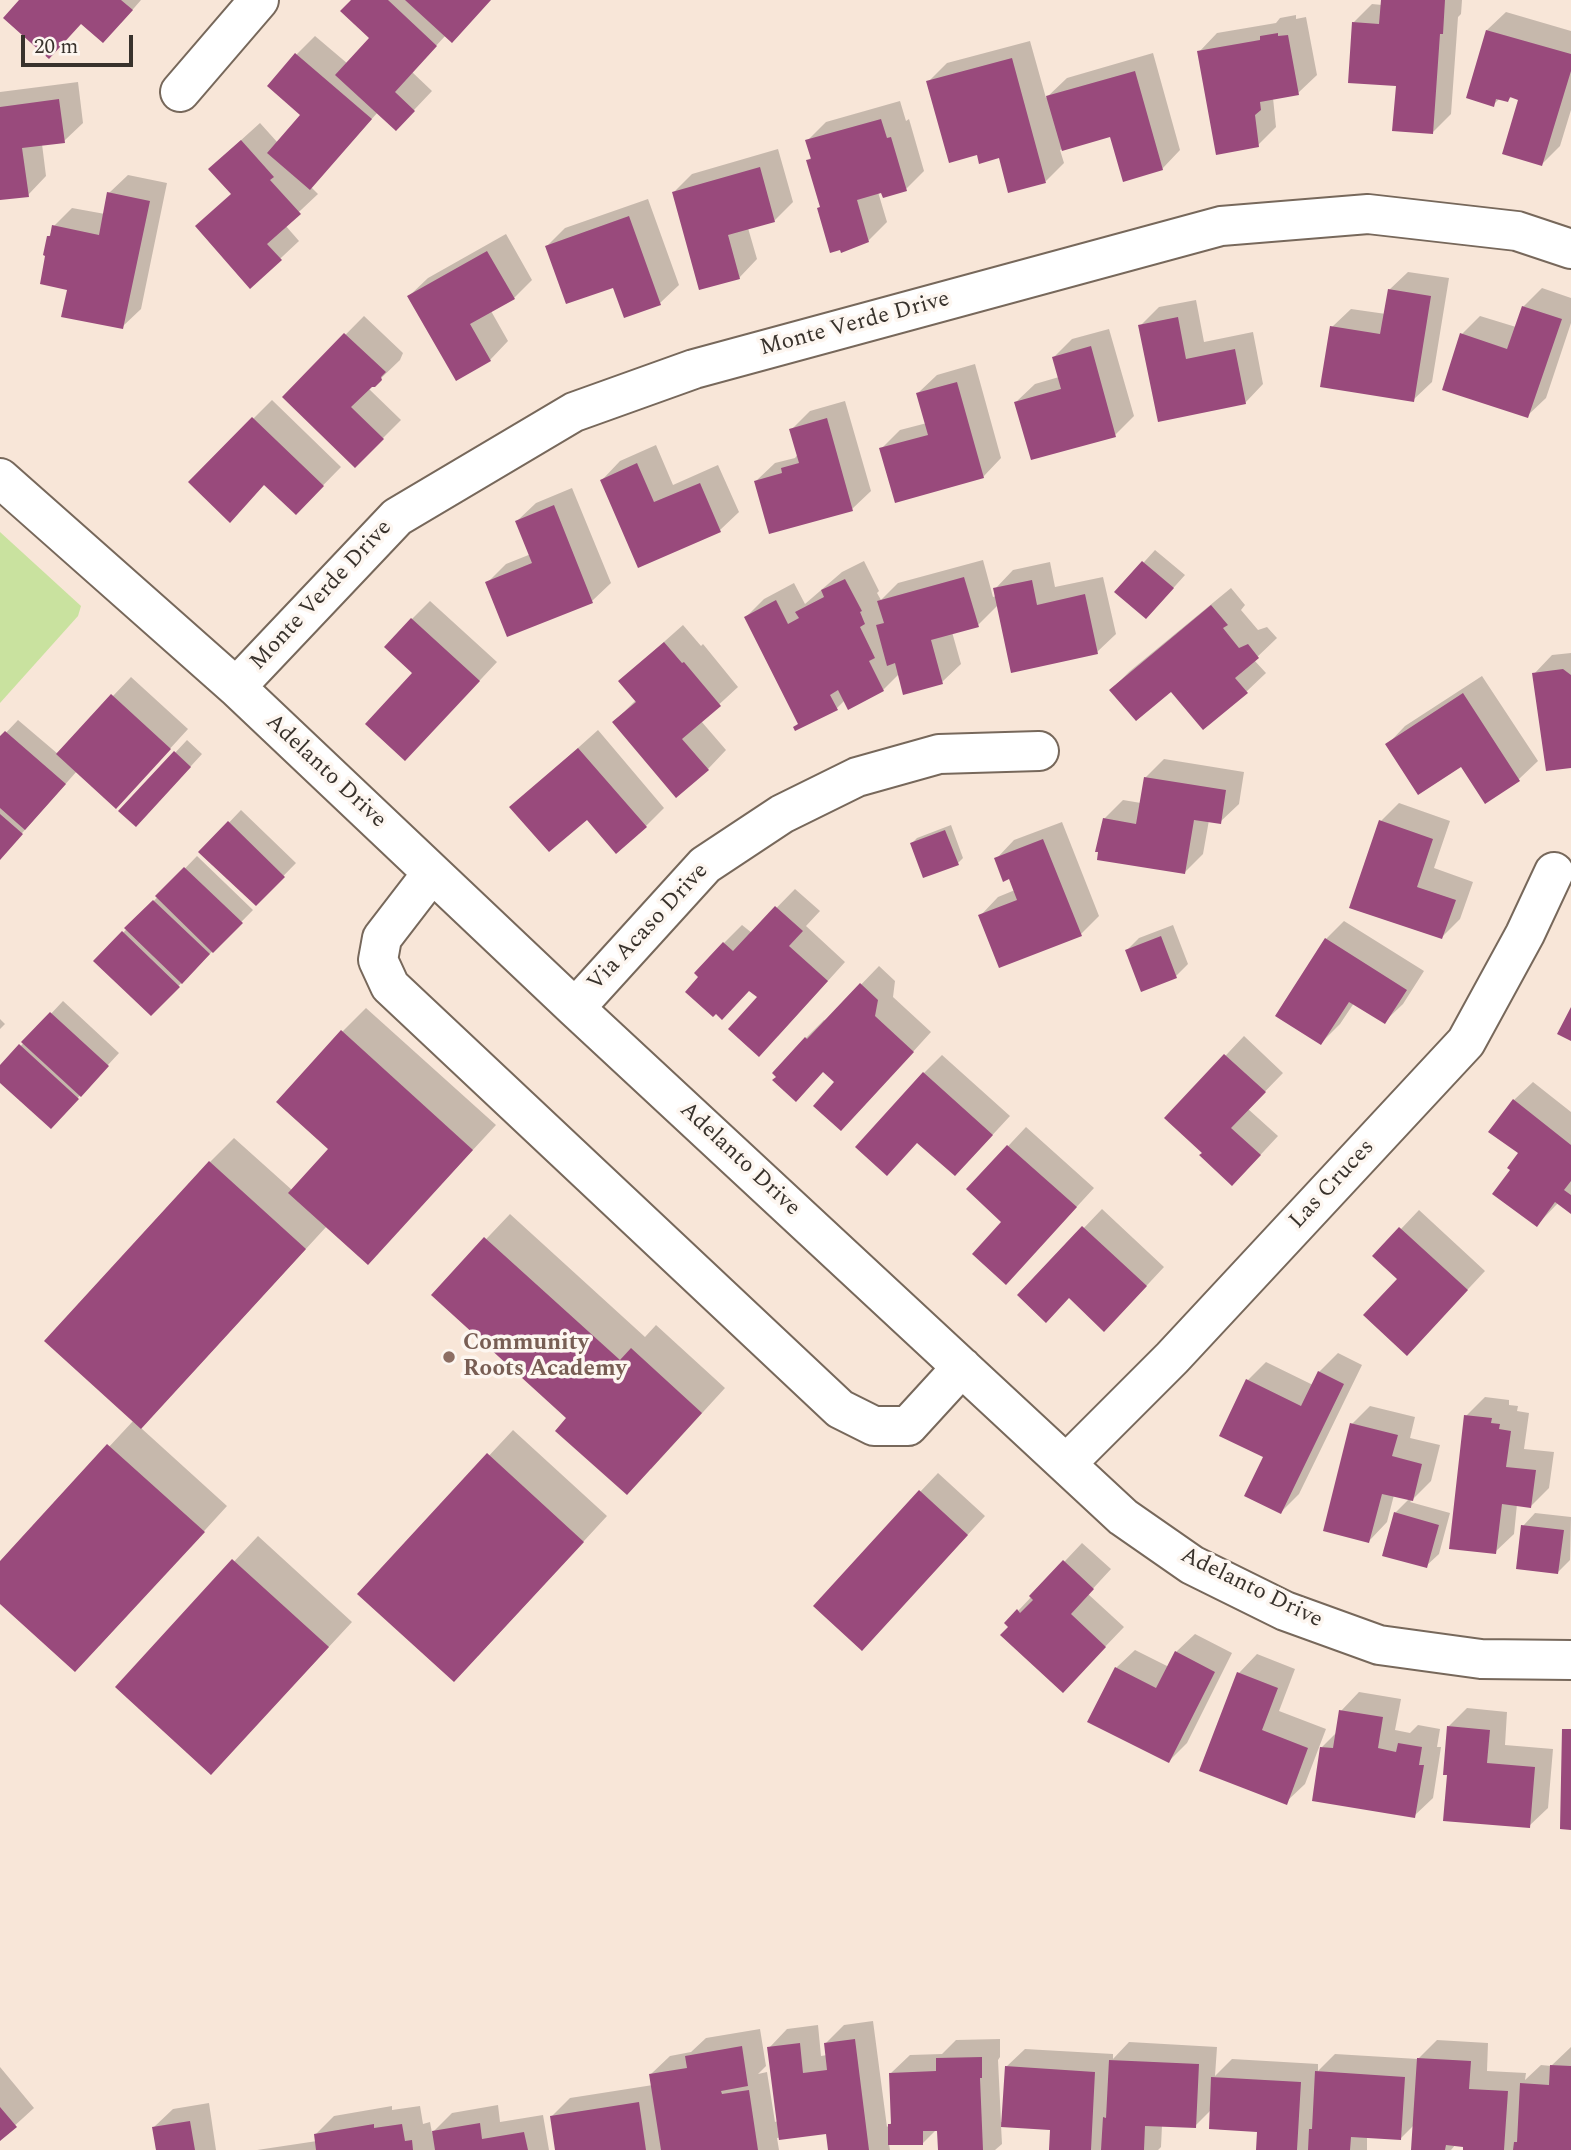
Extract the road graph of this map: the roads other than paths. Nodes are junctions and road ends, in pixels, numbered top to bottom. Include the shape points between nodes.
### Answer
1 (259, 0) edge
2 (180, 93) dead end
3 (1571, 249) edge
4 (0, 478) edge
5 (236, 687) junction
6 (1039, 751) dead end
7 (1554, 872) dead end
8 (432, 873) junction
9 (575, 1008) junction
10 (962, 1367) junction
11 (1066, 1464) junction
12 (1571, 1660) edge

1 - 2 street
3 - 5 street, Monte Verde Drive via 1517,231 1368,214 1221,226 694,369 573,412 397,517
4 - 5 street, Adelanto Drive
5 - 8 street, Adelanto Drive
6 - 9 street, Via Acaso Drive via 939,754 857,777 782,814 705,865
7 - 11 street, Las Cruces via 1466,1042 1172,1358
8 - 9 street, Adelanto Drive
8 - 10 street via 382,938 378,960 390,986 840,1409 874,1426 908,1426
9 - 10 street, Adelanto Drive
10 - 11 street, Adelanto Drive
11 - 12 street, Adelanto Drive via 1123,1517 1192,1565 1286,1611 1379,1645 1481,1659

